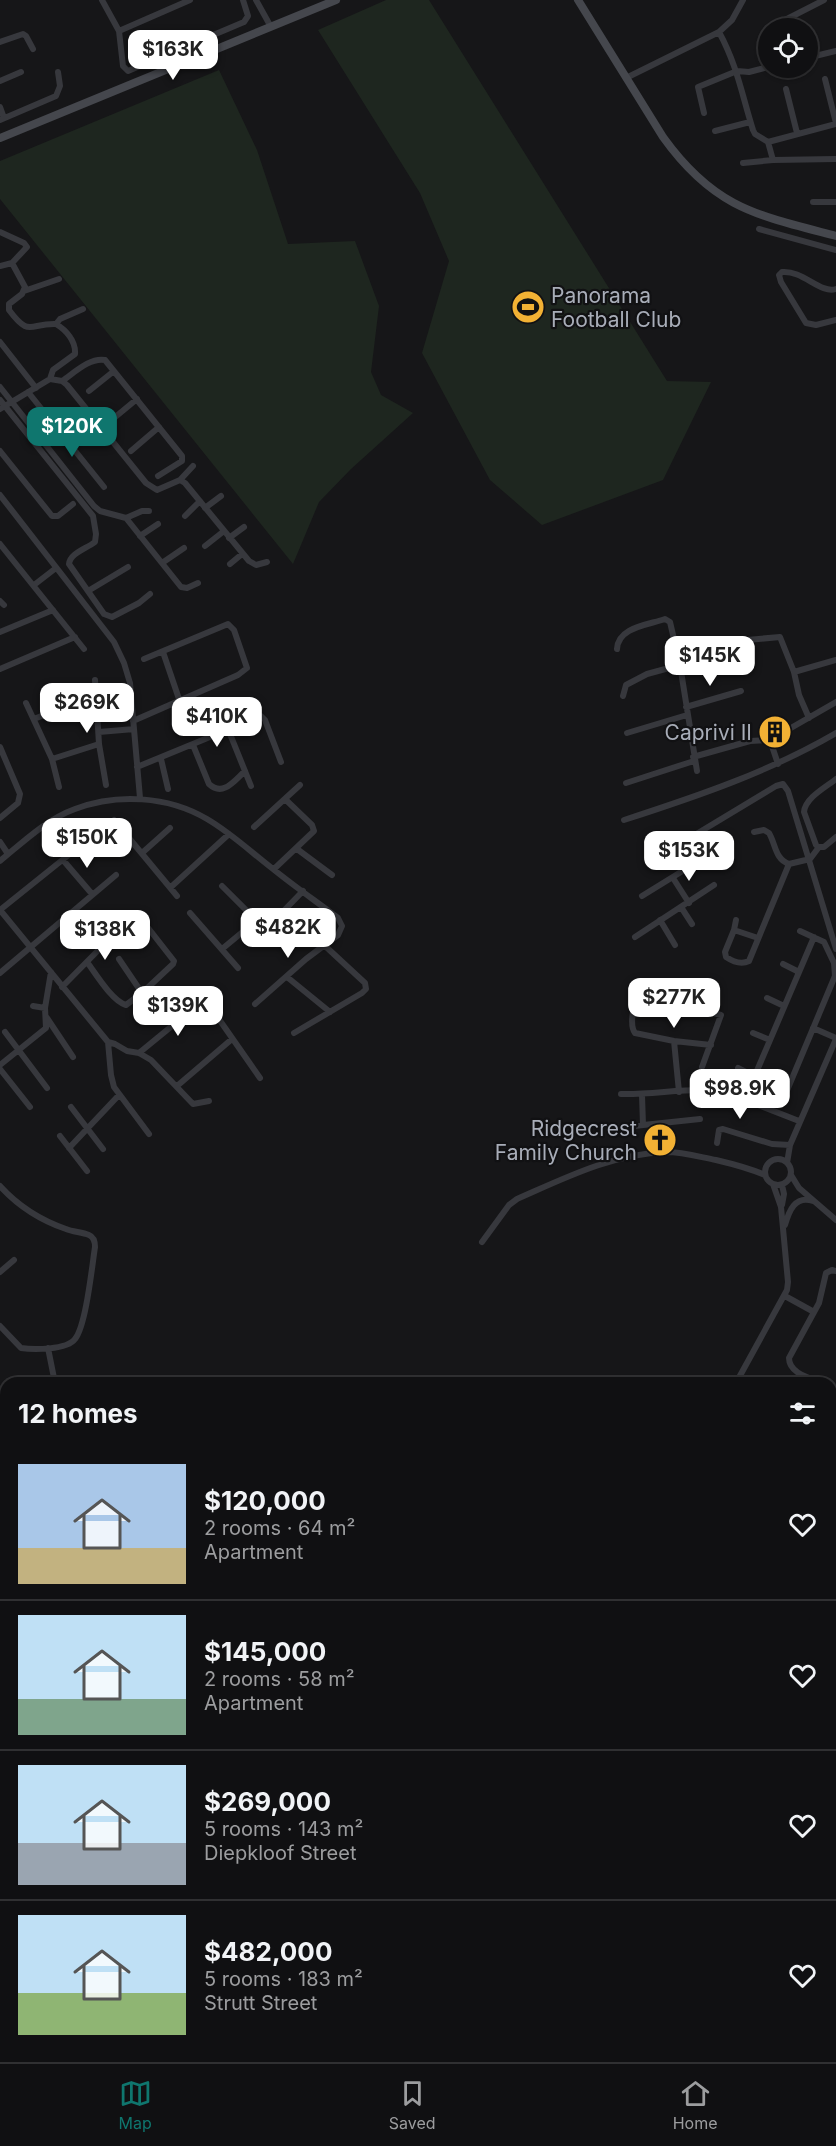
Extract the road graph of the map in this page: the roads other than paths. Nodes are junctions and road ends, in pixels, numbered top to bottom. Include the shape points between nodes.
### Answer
1 (102, 0) edge
2 (190, 0) edge
3 (243, 0) edge
4 (256, 0) edge
5 (336, 0) edge
6 (578, 0) edge
7 (743, 0) edge
8 (824, 0) edge
9 (789, 18) edge
10 (270, 27) junction
11 (118, 31) junction
12 (719, 32) junction
13 (0, 42) edge
14 (33, 49) dead end
15 (836, 51) edge
16 (818, 55) edge
17 (758, 70) edge
18 (737, 71) junction
19 (21, 72) dead end
20 (58, 72) dead end
21 (626, 78) junction
22 (825, 79) dead end
23 (0, 81) edge
24 (786, 89) dead end
25 (0, 107) edge
26 (704, 113) dead end
27 (2, 119) edge
28 (750, 122) junction
29 (836, 123) edge
30 (715, 130) dead end
31 (797, 133) junction
32 (0, 138) edge
33 (768, 142) junction
34 (836, 159) edge
35 (773, 160) junction
36 (743, 164) dead end
37 (813, 202) dead end
38 (836, 202) edge
39 (759, 229) dead end
40 (0, 232) edge
41 (836, 236) edge
42 (836, 250) edge
43 (12, 263) junction
44 (0, 266) edge
45 (59, 279) dead end
46 (836, 289) edge
47 (24, 291) junction
48 (83, 309) dead end
49 (836, 320) edge
50 (56, 324) junction
51 (0, 342) edge
52 (114, 371) junction
53 (50, 380) junction
54 (62, 381) junction
55 (0, 387) edge
56 (36, 388) junction
57 (89, 390) dead end
58 (28, 392) junction
59 (137, 399) junction
60 (0, 400) edge
61 (12, 401) junction
62 (2, 407) edge
63 (108, 423) dead end
64 (159, 427) junction
65 (0, 451) edge
66 (130, 451) dead end
67 (193, 466) dead end
68 (158, 477) dead end
69 (180, 480) junction
70 (104, 487) dead end
71 (0, 495) edge
72 (221, 496) dead end
73 (200, 501) junction
74 (73, 504) dead end
75 (206, 508) junction
76 (149, 512) dead end
77 (185, 516) dead end
78 (126, 518) junction
79 (158, 524) dead end
80 (243, 527) dead end
81 (224, 531) junction
82 (140, 536) junction
83 (229, 538) junction
84 (0, 544) edge
85 (205, 546) dead end
86 (184, 548) dead end
87 (242, 554) junction
88 (267, 562) dead end
89 (162, 563) junction
90 (230, 564) dead end
91 (128, 567) dead end
92 (56, 568) junction
93 (198, 583) dead end
94 (34, 585) junction
95 (88, 591) junction
96 (150, 594) dead end
97 (53, 610) junction
98 (0, 632) edge
99 (75, 638) junction
100 (84, 649) dead end
101 (617, 649) dead end
102 (163, 652) junction
103 (144, 659) dead end
104 (836, 660) edge
105 (680, 665) junction
106 (0, 669) edge
107 (794, 672) junction
108 (95, 680) dead end
109 (65, 688) dead end
110 (741, 691) dead end
111 (96, 694) junction
112 (623, 696) dead end
113 (180, 699) junction
114 (72, 702) junction
115 (836, 702) edge
116 (26, 703) dead end
117 (686, 707) junction
118 (687, 715) junction
119 (809, 718) junction
120 (34, 719) junction
121 (133, 721) junction
122 (134, 729) junction
123 (228, 729) junction
124 (99, 732) junction
125 (627, 733) dead end
126 (836, 733) edge
127 (770, 740) junction
128 (99, 744) junction
129 (193, 746) junction
130 (0, 747) edge
131 (52, 759) junction
132 (161, 759) junction
133 (694, 759) junction
134 (281, 762) dead end
135 (778, 764) junction
136 (137, 767) junction
137 (245, 771) junction
138 (697, 771) dead end
139 (836, 779) edge
140 (626, 783) dead end
141 (106, 785) dead end
142 (300, 785) dead end
143 (251, 786) dead end
144 (59, 787) dead end
145 (168, 789) dead end
146 (140, 798) junction
147 (286, 800) junction
148 (0, 818) edge
149 (624, 819) dead end
150 (114, 820) dead end
151 (254, 827) dead end
152 (170, 828) dead end
153 (754, 832) dead end
154 (229, 834) junction
155 (836, 837) edge
156 (0, 842) edge
157 (86, 842) dead end
158 (723, 846) dead end
159 (674, 848) junction
160 (297, 849) junction
161 (817, 850) junction
162 (142, 853) junction
163 (8, 854) junction
164 (810, 859) junction
165 (63, 860) junction
166 (0, 861) edge
167 (650, 862) dead end
168 (789, 864) junction
169 (687, 869) junction
170 (274, 870) junction
171 (116, 875) dead end
172 (332, 875) dead end
173 (673, 878) junction
174 (714, 885) dead end
175 (222, 886) dead end
176 (171, 887) junction
177 (303, 891) junction
178 (92, 894) junction
179 (177, 896) dead end
180 (642, 896) dead end
181 (689, 903) junction
182 (681, 907) junction
183 (0, 910) edge
184 (190, 913) dead end
185 (257, 920) junction
186 (660, 920) junction
187 (736, 920) dead end
188 (692, 924) dead end
189 (266, 929) junction
190 (734, 930) junction
191 (800, 932) dead end
192 (635, 937) dead end
193 (814, 937) junction
194 (758, 938) junction
195 (276, 940) dead end
196 (324, 945) junction
197 (675, 945) dead end
198 (30, 947) junction
199 (222, 949) junction
200 (836, 949) edge
201 (119, 959) dead end
202 (87, 962) junction
203 (783, 964) dead end
204 (238, 968) dead end
205 (51, 972) junction
206 (799, 972) junction
207 (0, 973) edge
208 (287, 977) junction
209 (654, 982) dead end
210 (62, 987) junction
211 (142, 993) junction
212 (651, 996) junction
213 (767, 998) dead end
214 (255, 1004) dead end
215 (33, 1006) dead end
216 (784, 1006) junction
217 (45, 1008) junction
218 (330, 1012) junction
219 (47, 1017) junction
220 (813, 1028) junction
221 (5, 1032) dead end
222 (294, 1033) dead end
223 (753, 1033) dead end
224 (232, 1039) junction
225 (836, 1039) edge
226 (770, 1040) junction
227 (674, 1041) junction
228 (108, 1042) junction
229 (711, 1045) junction
230 (18, 1050) junction
231 (140, 1053) junction
232 (73, 1057) dead end
233 (0, 1067) edge
234 (702, 1067) dead end
235 (738, 1068) dead end
236 (754, 1076) junction
237 (260, 1077) dead end
238 (177, 1086) junction
239 (47, 1088) dead end
240 (679, 1092) junction
241 (621, 1094) dead end
242 (119, 1095) junction
243 (642, 1095) junction
244 (209, 1101) dead end
245 (30, 1107) dead end
246 (71, 1107) dead end
247 (700, 1119) dead end
248 (799, 1121) junction
249 (643, 1125) junction
250 (88, 1128) junction
251 (615, 1128) dead end
252 (149, 1134) dead end
253 (60, 1136) dead end
254 (717, 1143) dead end
255 (789, 1147) junction
256 (69, 1148) junction
257 (103, 1149) dead end
258 (777, 1159) junction
259 (787, 1163) junction
260 (766, 1165) junction
261 (748, 1167) junction
262 (87, 1171) dead end
263 (765, 1175) junction
264 (791, 1175) junction
265 (773, 1184) junction
266 (784, 1184) junction
267 (0, 1186) edge
268 (799, 1188) junction
269 (817, 1203) junction
270 (781, 1207) junction
271 (836, 1220) edge
272 (784, 1229) junction
273 (482, 1242) dead end
274 (14, 1260) dead end
275 (836, 1271) edge
276 (0, 1272) edge
277 (784, 1296) junction
278 (814, 1312) junction
279 (0, 1326) edge
280 (48, 1348) junction
281 (54, 1377) edge
282 (742, 1377) edge
283 (810, 1377) edge

1 - 11 street
2 - 11 street
3 - 11 street via 248,15 244,22 131,70 123,66
4 - 10 street
5 - 10 street
6 - 21 street
7 - 12 street via 732,20
8 - 9 street
10 - 32 street
12 - 18 street
12 - 21 street
13 - 14 street via 23,34
15 - 16 street
17 - 18 street
18 - 26 street via 698,87
18 - 28 street
19 - 23 street
20 - 27 street via 60,86 56,96
21 - 41 street via 669,146 710,189 759,216
22 - 29 street
24 - 31 street
25 - 27 street
28 - 30 street
28 - 33 street via 755,134
29 - 31 street
31 - 33 street
33 - 35 street
34 - 35 street
35 - 36 street
37 - 38 street
39 - 42 street
40 - 43 street via 27,248
43 - 44 street
43 - 47 street via 24,282
45 - 47 street
46 - 49 street via 825,289 795,272 779,275 806,323
47 - 50 street via 8,308 23,326
48 - 50 street
50 - 53 street via 76,349 72,358 53,370
51 - 56 street
52 - 54 street via 105,360 98,359
52 - 57 street
52 - 59 street
53 - 54 street
53 - 56 street
54 - 69 street via 151,488 162,489
55 - 61 street
56 - 58 street
58 - 61 street
58 - 70 street
59 - 63 street
59 - 64 street
60 - 62 street
61 - 62 street
61 - 78 street via 94,506
62 - 95 street via 93,516 94,542 69,560
64 - 66 street
64 - 68 street via 183,458
65 - 74 street via 52,516
67 - 69 street
69 - 73 street
71 - 92 street
72 - 75 street
73 - 75 street
73 - 77 street
75 - 81 street
76 - 78 street
78 - 82 street
79 - 82 street
80 - 83 street
81 - 83 street
81 - 85 street
82 - 89 street
83 - 87 street
84 - 94 street
86 - 89 street
87 - 88 street via 256,565
87 - 90 street
89 - 93 street via 181,587
91 - 95 street
92 - 94 street
92 - 121 street via 114,642 130,683
94 - 97 street
95 - 96 street via 104,614 112,617
97 - 98 street
97 - 99 street
99 - 100 street
99 - 106 street
101 - 105 street via 618,640 625,633 668,620
102 - 103 street
102 - 113 street
102 - 113 street via 228,624 242,648 245,671
104 - 107 street
105 - 107 street via 747,640 776,637 783,641
105 - 112 street via 632,681 626,685
105 - 117 street
107 - 119 street
108 - 111 street
109 - 114 street
110 - 117 street
111 - 114 street
111 - 124 street
113 - 121 street
114 - 120 street
115 - 119 street
116 - 120 street
117 - 118 street
118 - 125 street
118 - 133 street
119 - 127 street
120 - 131 street
121 - 122 street
122 - 124 street
122 - 136 street
123 - 129 street
123 - 134 street via 261,716
123 - 137 street
124 - 128 street
126 - 135 street
127 - 133 street via 750,741
127 - 135 street
128 - 131 street
128 - 141 street
129 - 132 street
129 - 137 street via 214,789 225,788
130 - 148 street via 20,794 18,803
131 - 144 street
132 - 136 street
132 - 145 street
133 - 138 street
133 - 140 street
135 - 149 street via 705,794
136 - 146 street
137 - 143 street
139 - 161 street via 804,806
142 - 147 street
146 - 154 street via 191,811
146 - 163 street via 99,801 74,809
147 - 151 street
147 - 160 street via 315,828
150 - 162 street
152 - 162 street
153 - 168 street via 769,833 777,855
154 - 170 street
154 - 176 street
155 - 161 street
156 - 163 street
157 - 165 street
158 - 169 street
159 - 164 street via 783,784
159 - 167 street
159 - 169 street
160 - 170 street
160 - 172 street
161 - 164 street
162 - 176 street
163 - 166 street
164 - 168 street
164 - 200 street
165 - 178 street
165 - 183 street
168 - 194 street
169 - 173 street
170 - 177 street
171 - 178 street
173 - 180 street
173 - 181 street
174 - 181 street
175 - 185 street
176 - 179 street
177 - 189 street
177 - 196 street via 340,920 342,928
178 - 198 street
181 - 182 street
182 - 186 street
182 - 188 street
183 - 198 street
184 - 199 street
185 - 189 street
185 - 199 street
186 - 192 street
186 - 197 street
187 - 190 street
189 - 195 street
190 - 194 street
190 - 194 street via 726,957 741,963 749,961
191 - 193 street
193 - 206 street
193 - 220 street via 822,939 827,947 835,976
196 - 208 street
196 - 218 street via 366,986 366,991
198 - 205 street
198 - 207 street
199 - 204 street
201 - 211 street
202 - 210 street
202 - 211 street via 121,1003 126,1005
202 - 211 street via 132,916 138,915 174,960
203 - 206 street
205 - 210 street
205 - 217 street
206 - 216 street
208 - 214 street
208 - 218 street
209 - 212 street
210 - 228 street
212 - 227 street via 642,996 635,1003 632,1030
212 - 229 street via 720,1015
213 - 216 street
215 - 217 street
216 - 226 street
217 - 219 street
218 - 222 street
219 - 230 street via 46,1028
219 - 232 street
220 - 225 street
220 - 236 street via 780,1102 753,1092 750,1087
221 - 230 street
223 - 226 street
224 - 231 street via 203,1001
224 - 237 street
224 - 238 street
225 - 248 street
226 - 236 street
227 - 229 street
227 - 240 street
228 - 231 street
228 - 242 street via 111,1075
229 - 234 street
230 - 233 street
230 - 239 street
231 - 238 street
233 - 245 street
235 - 236 street
238 - 244 street via 193,1104
240 - 243 street
240 - 248 street via 722,1091
241 - 243 street
242 - 250 street
242 - 252 street
243 - 249 street
246 - 250 street
247 - 249 street
248 - 255 street
249 - 251 street
250 - 256 street
250 - 257 street
253 - 256 street
254 - 255 street via 719,1130 723,1129
255 - 258 street
255 - 259 street
256 - 262 street
258 - 259 street
258 - 260 street
259 - 264 street
260 - 261 street
260 - 263 street
261 - 263 street
261 - 273 street via 667,1152 603,1163 517,1199
263 - 265 street
264 - 266 street
264 - 268 street
265 - 266 street
265 - 270 street
266 - 268 street
266 - 270 street
267 - 280 street via 35,1216 92,1237 95,1247 80,1330 69,1344
268 - 269 street
269 - 271 street
269 - 272 street via 795,1203
270 - 272 street
272 - 277 street via 788,1282
274 - 276 street
275 - 278 street via 826,1273
277 - 278 street
277 - 282 street
278 - 283 street via 789,1358 794,1370
279 - 280 street via 21,1348
280 - 281 street

